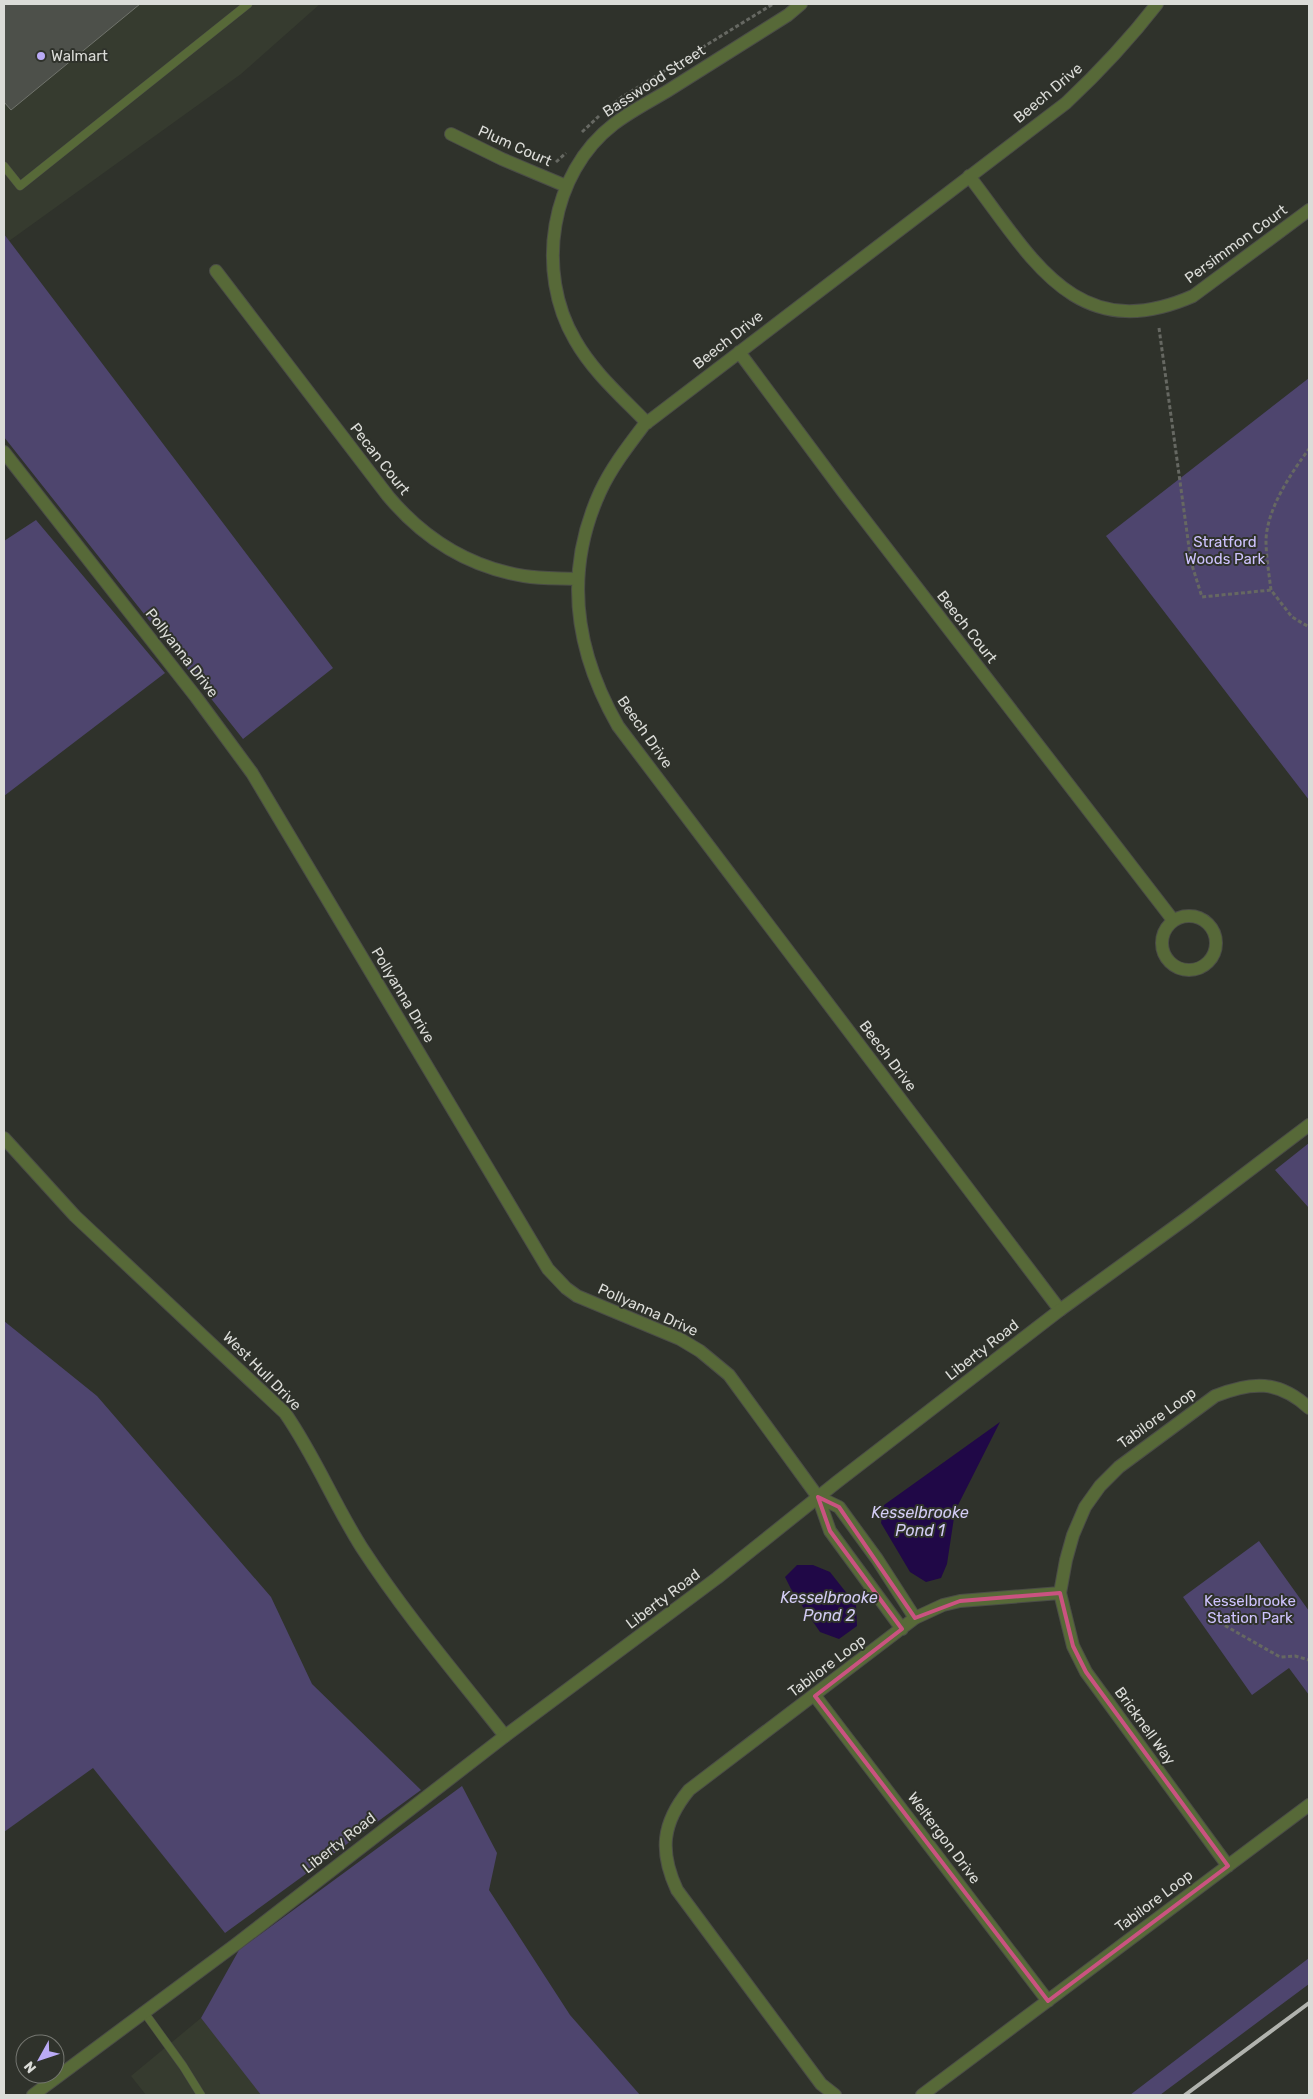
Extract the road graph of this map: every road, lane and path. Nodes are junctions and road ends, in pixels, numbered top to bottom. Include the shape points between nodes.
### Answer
1 (248, 4) edge
2 (801, 4) edge
3 (1157, 4) edge
4 (451, 134) dead end
5 (4, 166) edge
6 (969, 176) junction
7 (566, 186) junction
8 (1309, 210) edge
9 (216, 271) dead end
10 (1159, 328) dead end
11 (739, 352) junction
12 (647, 423) junction
13 (1309, 449) edge
14 (4, 452) edge
15 (578, 579) junction
16 (1271, 590) junction
17 (1309, 627) edge
18 (1173, 920) junction
19 (1309, 1125) edge
20 (4, 1138) edge
21 (1060, 1310) junction
22 (1309, 1408) edge
23 (818, 1497) junction
24 (1060, 1593) junction
25 (1220, 1601) dead end
26 (915, 1618) junction
27 (902, 1629) junction
28 (1309, 1660) edge
29 (815, 1696) junction
30 (505, 1736) junction
31 (1309, 1805) edge
32 (1228, 1866) junction
33 (1048, 2001) junction
34 (144, 2012) junction
35 (33, 2095) edge
36 (201, 2095) edge
37 (835, 2095) edge
38 (922, 2095) edge

1 - 5 lane via 20,186
2 - 7 street, Basswood Street via 614,124 588,150
3 - 6 street, Beech Drive via 1104,68 1066,103
4 - 7 street, Plum Court via 502,160
6 - 8 street, Persimmon Court via 1043,272 1062,288 1089,302 1127,311 1152,310 1193,296
6 - 11 street, Beech Drive
7 - 12 street, Basswood Street via 554,236 553,265 556,291 565,320 592,365
9 - 15 street, Pecan Court via 388,496 420,530 454,552 499,571
10 - 16 path via 1191,562 1202,597
11 - 12 street, Beech Drive
11 - 18 street, Beech Court
12 - 15 street, Beech Drive via 614,466 600,491 588,521
13 - 16 path via 1280,493 1266,538
14 - 23 street, Pollyanna Drive via 239,754 548,1269 577,1296 680,1340 719,1366 729,1375
15 - 21 street, Beech Drive via 582,633 591,672 618,726
16 - 17 path via 1292,617
18 - 18 street via 1165,928 1162,938 1166,959 1184,970 1195,970 1205,965 1216,947 1216,936 1211,927 1203,919 1193,916
19 - 21 street, Liberty Road
20 - 30 street, West Hull Drive via 75,1216 285,1413 362,1548 426,1637
21 - 23 street, Liberty Road
22 - 24 street, Tabilore Loop via 1281,1389 1263,1384 1232,1389 1215,1396 1119,1466 1100,1486 1082,1514 1066,1560
23 - 26 street via 839,1507
23 - 27 street via 830,1531
23 - 30 street, Liberty Road via 717,1578
24 - 26 street, Tabilore Loop via 960,1601
24 - 32 street, Bricknell Way via 1073,1646 1086,1672
25 - 28 path via 1213,1607 1214,1615 1224,1625 1280,1657 1295,1656
26 - 27 street, Tabilore Loop
27 - 29 street, Tabilore Loop
29 - 33 street, Weltergon Drive
29 - 37 street, Tabilore Loop via 689,1790 669,1821 665,1840 666,1859 677,1890 821,2084
30 - 34 street, Liberty Road
31 - 32 street, Tabilore Loop
32 - 33 street, Tabilore Loop
33 - 38 street, Tabilore Loop
34 - 35 street, Liberty Road
34 - 36 lane

